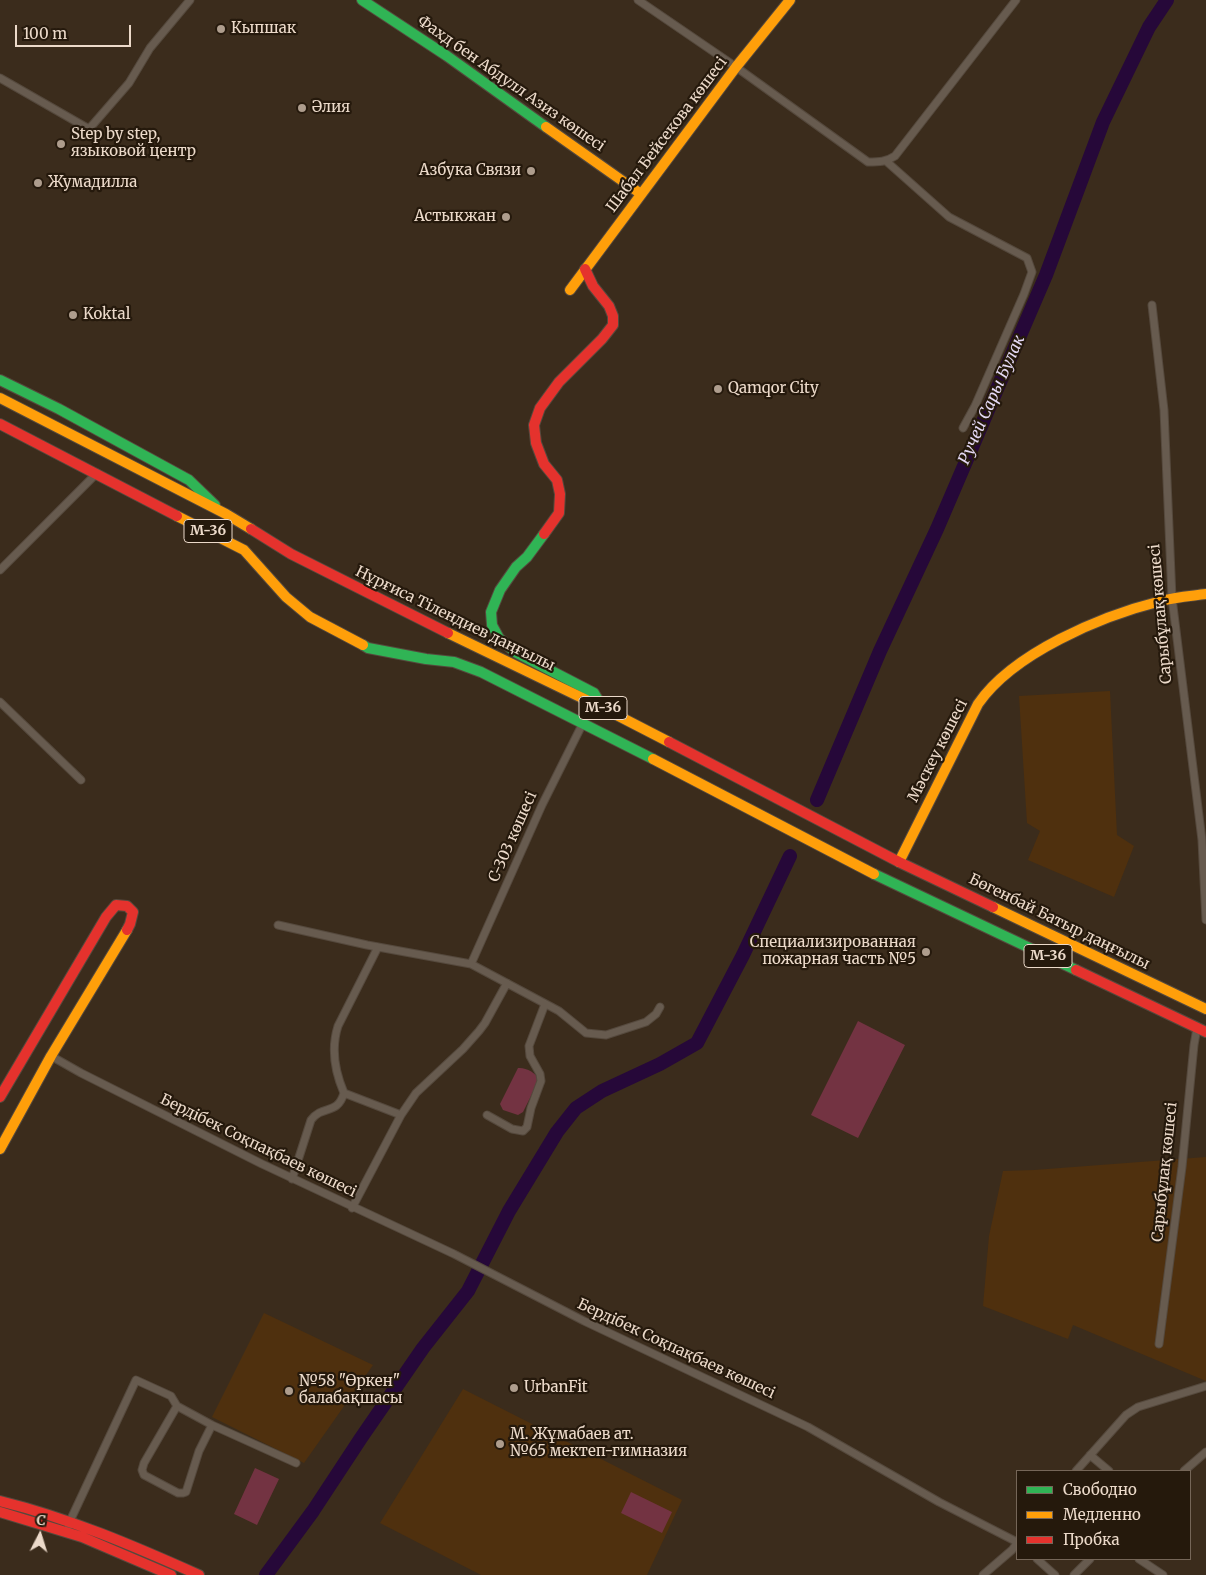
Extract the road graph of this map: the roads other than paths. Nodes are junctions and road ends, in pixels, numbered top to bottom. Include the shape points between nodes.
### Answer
1 (190, 0) edge
2 (363, 0) edge
3 (638, 0) edge
4 (790, 0) edge
5 (1016, 0) edge
6 (736, 67) junction
7 (0, 78) edge
8 (883, 162) junction
9 (641, 194) junction
10 (585, 269) junction
11 (570, 290) dead end
12 (1152, 305) dead end
13 (0, 380) edge
14 (1, 400) edge
15 (0, 424) edge
16 (963, 428) dead end
17 (96, 473) junction
18 (226, 514) junction
19 (249, 541) junction
20 (0, 570) edge
21 (1206, 594) edge
22 (1172, 598) junction
23 (0, 702) edge
24 (603, 708) junction
25 (583, 723) junction
26 (737, 778) junction
27 (81, 780) dead end
28 (728, 796) junction
29 (1204, 840) edge
30 (899, 862) junction
31 (889, 882) junction
32 (1206, 920) edge
33 (278, 925) dead end
34 (378, 947) junction
35 (471, 964) junction
36 (507, 984) junction
37 (545, 1004) junction
38 (660, 1007) dead end
39 (1206, 1008) edge
40 (1202, 1030) edge
41 (52, 1056) junction
42 (344, 1092) junction
43 (0, 1097) edge
44 (400, 1114) junction
45 (487, 1115) dead end
46 (0, 1149) edge
47 (292, 1178) junction
48 (352, 1208) junction
49 (1160, 1344) dead end
50 (1206, 1386) edge
51 (177, 1406) junction
52 (212, 1425) junction
53 (1206, 1452) edge
54 (1090, 1454) junction
55 (296, 1463) dead end
56 (1077, 1470) edge
57 (1108, 1470) edge
58 (1185, 1470) edge
59 (0, 1502) edge
60 (0, 1512) edge
61 (70, 1521) junction
62 (67, 1532) junction
63 (1016, 1542) edge
64 (1016, 1544) edge
65 (1038, 1560) edge
66 (1089, 1560) edge
67 (1140, 1560) edge
68 (171, 1575) edge
69 (199, 1575) edge
70 (983, 1575) edge
71 (1055, 1575) edge
72 (1074, 1575) edge
73 (1163, 1575) edge

1 - 7 street via 150,48 129,83 89,129
2 - 9 main road, Фахд бен Абдулл Азиз көшесі
3 - 6 street
4 - 6 main road, Шабал Бейсекова көшесі
5 - 8 street via 895,156
6 - 8 street via 868,162
6 - 9 main road, Шабал Бейсекова көшесі
8 - 16 street via 949,217 1027,258 1030,265 1032,272 1024,294
9 - 10 main road, Шабал Бейсекова көшесі
10 - 11 main road, Шабал Бейсекова көшесі
10 - 24 main road via 593,286 609,306 613,325 559,382 540,408 534,435 544,464 557,480 559,513 516,567 490,612 499,638 515,652 594,692
12 - 22 street, Сарыбұлақ көшесі via 1164,410
13 - 18 main road via 189,480
14 - 18 main road, Нұрғиса Тілендиев даңғылы / M-36
15 - 17 main road, Нұрғиса Тілендиев даңғылы / M-36
17 - 19 main road, Нұрғиса Тілендиев даңғылы / M-36
17 - 20 street
18 - 19 main road, Нұрғиса Тілендиев даңғылы / M-36
19 - 24 main road, Нұрғиса Тілендиев даңғылы / M-36 via 291,554
19 - 25 main road, Нұрғиса Тілендиев даңғылы / M-36 via 286,597 304,613 368,648 454,662 481,672
21 - 22 main road, Мәскеу көшесі
22 - 29 street, Сарыбұлақ көшесі
22 - 30 main road, Мәскеу көшесі via 1113,615 1053,643 1017,664 987,691
23 - 27 street
24 - 26 main road, Нұрғиса Тілендиев даңғылы / M-36
25 - 28 main road, Нұрғиса Тілендиев даңғылы / M-36
25 - 35 street, С-303 көшесі via 542,805
26 - 28 main road
26 - 30 main road, Нұрғиса Тілендиев даңғылы / M-36
28 - 31 main road, Нұрғиса Тілендиев даңғылы / M-36
29 - 32 street, Сарыбұлақ көшесі
30 - 31 main road, Мәскеу көшесі
30 - 39 main road, Бөгенбай Батыр даңғылы / M-36
31 - 40 main road, M-36
33 - 34 street
34 - 35 street
34 - 42 street via 334,1040 336,1067
35 - 36 street
36 - 37 street
36 - 44 street via 479,1031 416,1093
37 - 38 street via 586,1033 606,1035 646,1022
37 - 45 street via 529,1046 541,1081 527,1127 523,1131 512,1129
39 - 40 main road, Сарыбұлақ көшесі
40 - 49 street, Сарыбұлақ көшесі via 1194,1044
41 - 43 main road via 130,924 133,912 122,904 116,905 106,917
41 - 46 main road
41 - 47 street, Бердібек Соқпақбаев көшесі
42 - 44 street
42 - 47 street via 337,1106 316,1113 311,1120
44 - 48 street
47 - 48 street, Бердібек Соқпақбаев көшесі
48 - 63 street, Бердібек Соқпақбаев көшесі via 454,1254 584,1321 808,1427
50 - 54 street via 1138,1407 1126,1415
51 - 52 street
51 - 52 street via 144,1463 144,1475 178,1493 186,1492 198,1451
51 - 61 street via 171,1396 136,1380
52 - 55 street
53 - 58 street
54 - 56 street
54 - 57 street
59 - 61 main road
60 - 62 main road
61 - 62 street
61 - 69 main road via 127,1542
62 - 68 main road
64 - 70 street
65 - 71 street
66 - 72 street
67 - 73 street

